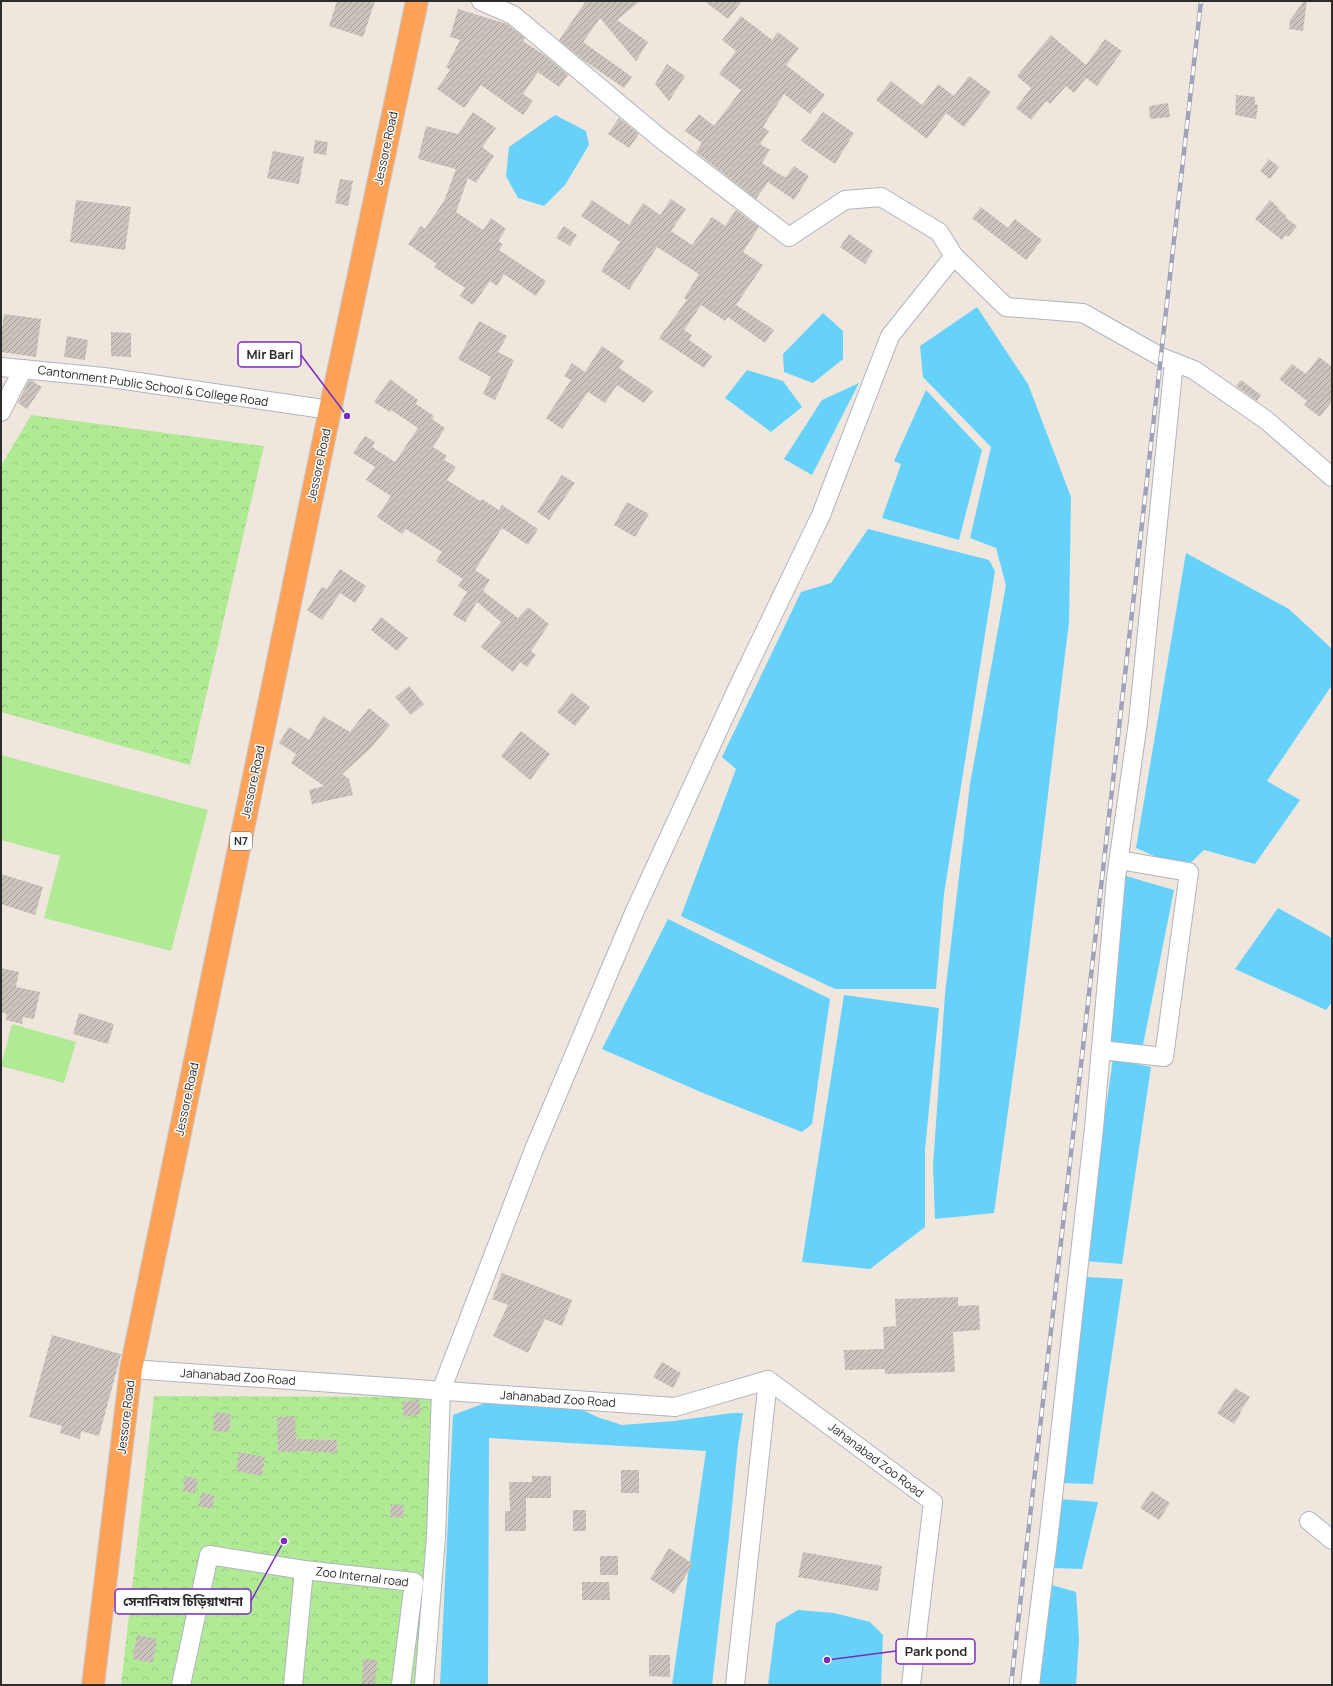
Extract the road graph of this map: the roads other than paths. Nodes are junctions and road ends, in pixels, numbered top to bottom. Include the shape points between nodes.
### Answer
1 (417, 1) edge
2 (481, 1) edge
3 (954, 256) junction
4 (1174, 362) junction
5 (1, 368) edge
6 (23, 369) junction
7 (330, 410) junction
8 (1, 412) edge
9 (1332, 477) edge
10 (1119, 860) junction
11 (1101, 1050) junction
12 (131, 1369) junction
13 (768, 1380) junction
14 (441, 1391) junction
15 (1308, 1521) dead end
16 (1332, 1540) edge
17 (304, 1570) junction
18 (94, 1685) edge
19 (181, 1685) edge
20 (293, 1685) edge
21 (401, 1685) edge
22 (424, 1685) edge
23 (735, 1685) edge
24 (910, 1685) edge
25 (1030, 1685) edge

1 - 7 highway, Jessore Road / N7
2 - 3 street via 513,15 661,139 789,237 844,200 881,197 939,232
3 - 4 street via 1006,307 1083,314
3 - 14 street via 890,336 821,514 631,920 533,1152
4 - 9 street via 1194,370 1266,420
4 - 10 street via 1138,722
5 - 6 street
6 - 7 street, Cantonment Public School & College Road via 104,377
6 - 8 street, Cantonment Public School & College Road
7 - 12 highway, Jessore Road / N7
10 - 11 street
10 - 11 street via 1189,872 1164,1057
11 - 25 street via 1052,1509
12 - 14 street, Jahanabad Zoo Road
12 - 18 highway, Jessore Road / N7
13 - 14 street, Jahanabad Zoo Road via 675,1407
13 - 23 street
13 - 24 street, Jahanabad Zoo Road via 933,1502
14 - 22 street via 436,1536
15 - 16 street
17 - 19 street, Zoo Internal road via 209,1554
17 - 20 street, Zoo Internal road
17 - 21 street, Zoo Internal road via 414,1582

